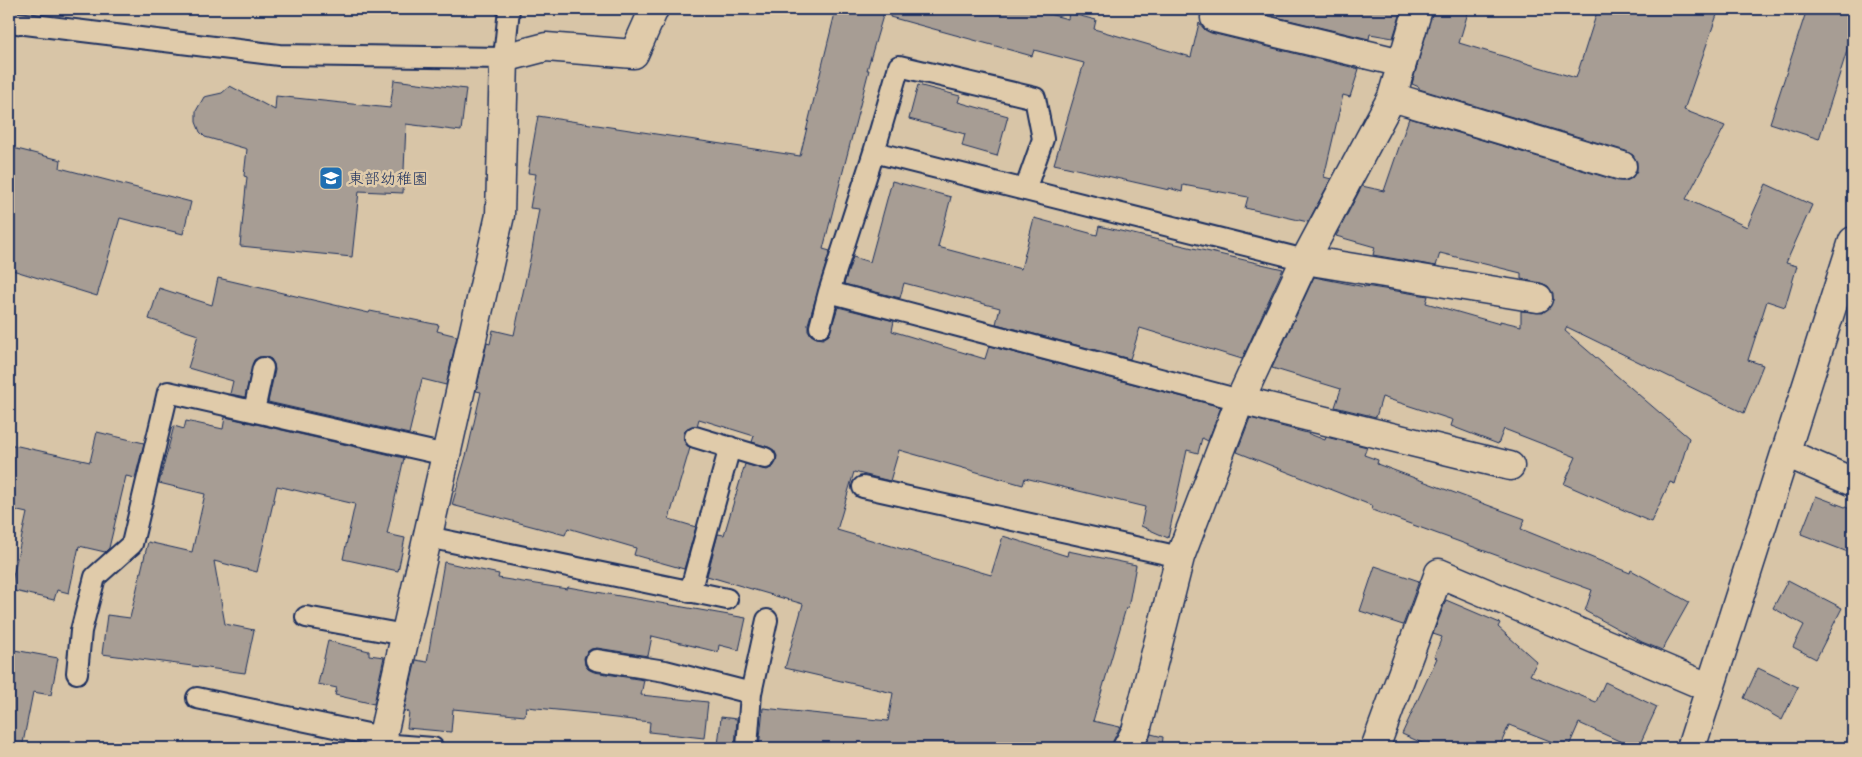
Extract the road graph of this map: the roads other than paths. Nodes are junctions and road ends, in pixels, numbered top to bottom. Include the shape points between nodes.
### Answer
1 (509, 9) edge
2 (654, 9) edge
3 (1418, 9) edge
4 (1215, 18) dead end
5 (9, 22) edge
6 (504, 58) junction
7 (1402, 63) junction
8 (1392, 97) junction
9 (874, 152) junction
10 (1622, 166) dead end
11 (1025, 190) junction
12 (1853, 241) edge
13 (1305, 260) junction
14 (829, 292) junction
15 (1538, 298) dead end
16 (820, 327) dead end
17 (263, 368) dead end
18 (1240, 400) junction
19 (254, 411) junction
20 (696, 437) dead end
21 (730, 447) junction
22 (1786, 453) junction
23 (446, 454) junction
24 (765, 458) dead end
25 (1510, 466) dead end
26 (1853, 482) edge
27 (863, 487) dead end
28 (428, 537) junction
29 (1180, 557) junction
30 (690, 592) junction
31 (727, 599) dead end
32 (306, 618) dead end
33 (767, 620) dead end
34 (406, 635) junction
35 (596, 660) dead end
36 (77, 673) dead end
37 (1710, 688) junction
38 (752, 693) junction
39 (197, 698) dead end
40 (381, 743) edge
41 (434, 748) edge
42 (747, 748) edge
43 (1127, 748) edge
44 (1375, 748) edge
45 (1691, 748) edge

1 - 6 lane
2 - 6 street via 634,54 546,47
3 - 7 street
4 - 7 street
5 - 6 lane via 279,55
6 - 23 street via 500,215
7 - 8 street
8 - 10 street
8 - 13 street
9 - 11 lane
9 - 11 lane via 899,66 1035,98 1043,139
9 - 14 lane
11 - 13 lane
12 - 22 street
13 - 15 street
13 - 18 street
14 - 16 lane
14 - 18 lane
17 - 19 lane
18 - 25 street
18 - 29 street
19 - 23 lane
19 - 36 lane via 168,392 132,544 95,577 81,631
20 - 21 lane
21 - 24 lane
21 - 30 lane
22 - 26 street
22 - 37 street
23 - 28 street
27 - 29 lane
28 - 30 lane
28 - 34 street
29 - 43 street via 1136,731
30 - 31 lane
32 - 34 lane
33 - 38 lane
34 - 40 street
35 - 38 lane via 665,671
37 - 44 street via 1439,572
37 - 45 street
38 - 42 lane
39 - 40 lane
40 - 41 lane

